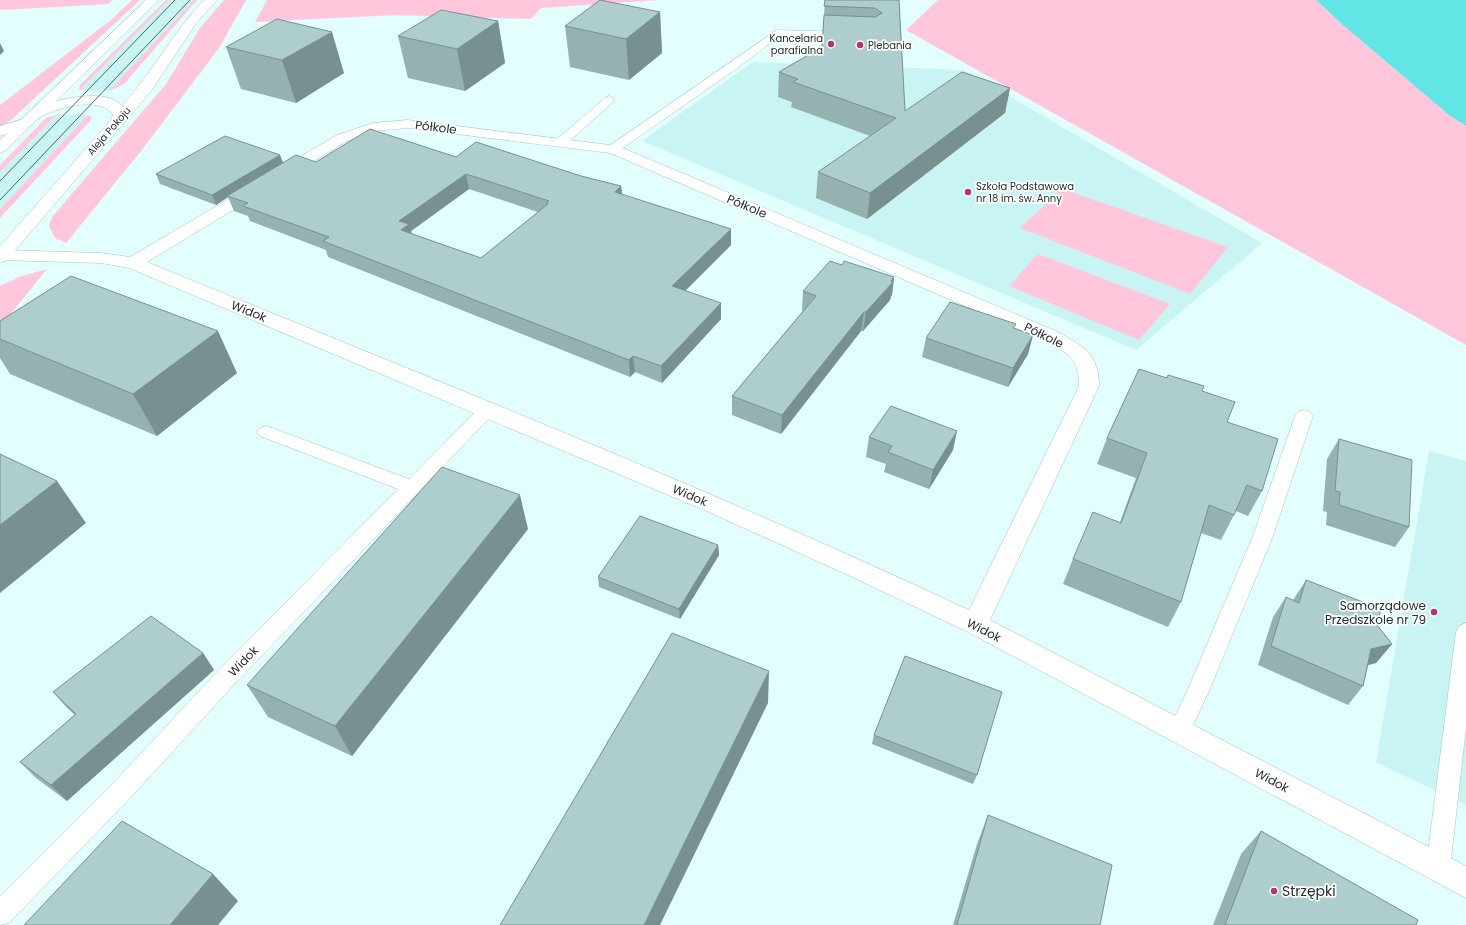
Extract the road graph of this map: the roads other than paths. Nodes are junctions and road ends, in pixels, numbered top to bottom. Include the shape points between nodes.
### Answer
1 (153, 0) edge
2 (211, 0) edge
3 (859, 35) edge
4 (609, 100) dead end
5 (30, 119) junction
6 (117, 123) junction
7 (0, 131) edge
8 (560, 143) junction
9 (0, 148) edge
10 (614, 149) junction
11 (1, 256) edge
12 (133, 263) junction
13 (487, 410) junction
14 (1304, 416) dead end
15 (266, 432) dead end
16 (411, 487) junction
17 (975, 624) junction
18 (1466, 632) edge
19 (1179, 730) junction
20 (1438, 868) junction
21 (1466, 883) edge
22 (0, 914) edge

1 - 5 street
2 - 6 street, Aleja Pokoju via 192,20 147,87
3 - 10 lane via 776,33 735,65
4 - 8 lane
5 - 6 street via 48,108 94,100 106,102 118,109 120,115
5 - 7 street
5 - 9 street
6 - 11 street, Aleja Pokoju
8 - 10 street, Półkole
8 - 12 street, Półkole via 425,125 390,124 373,127 342,138
10 - 17 street, Półkole via 1051,336 1085,360 1090,372 1089,386
11 - 12 street, Widok via 101,258
12 - 13 street, Widok
13 - 16 lane, Widok
13 - 17 street, Widok via 774,530
14 - 19 lane via 1263,536
15 - 16 lane
16 - 22 lane, Widok
17 - 19 street, Widok
18 - 20 lane
19 - 20 street, Widok
20 - 21 street, Widok

